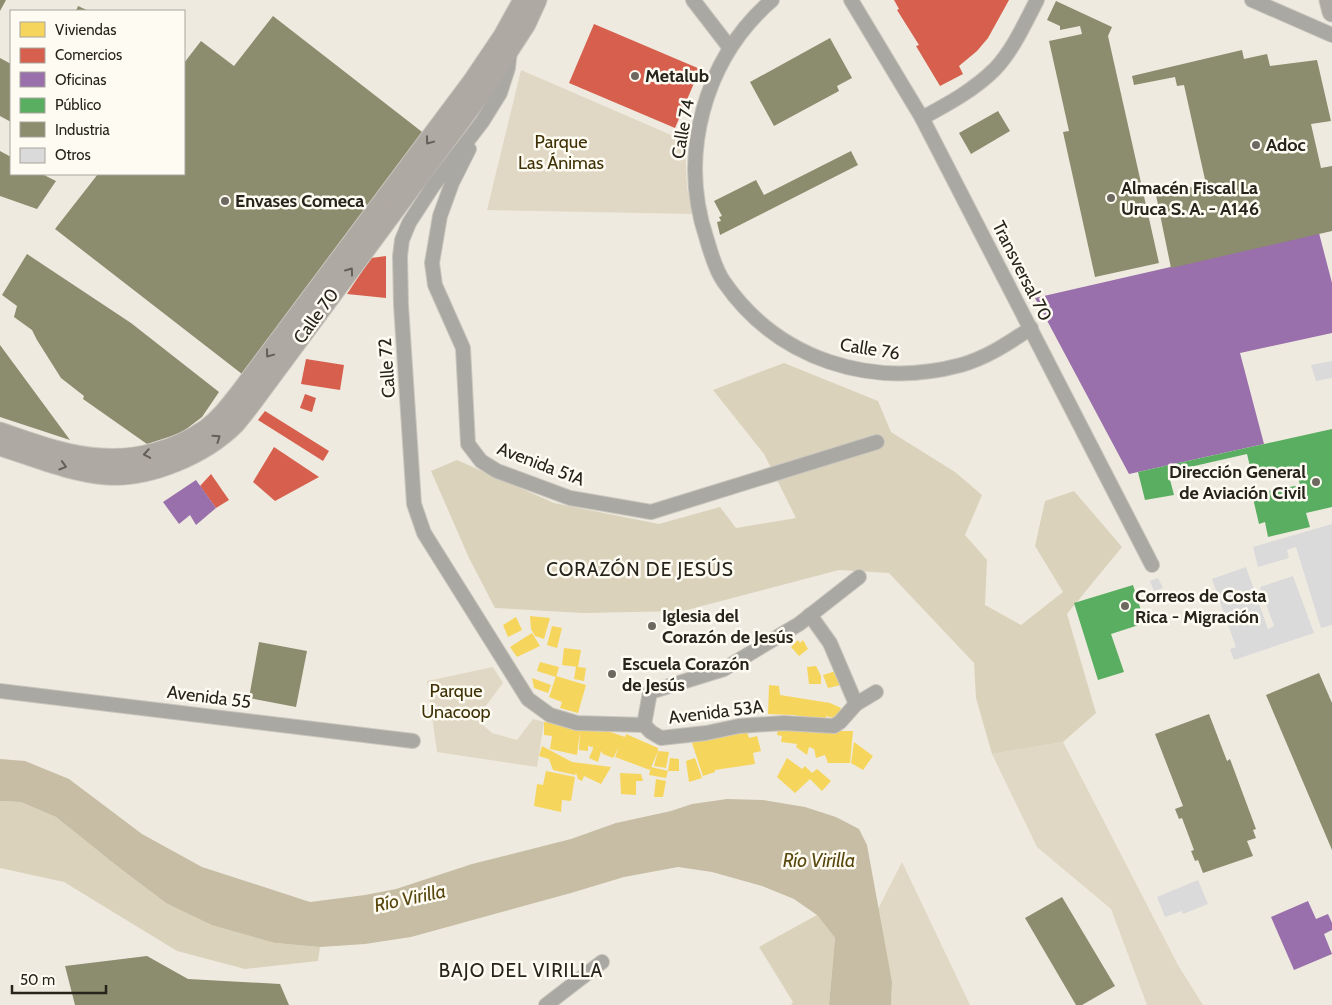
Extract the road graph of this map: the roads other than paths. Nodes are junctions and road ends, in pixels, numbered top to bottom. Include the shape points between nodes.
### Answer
1 (523, 0) edge
2 (538, 0) edge
3 (693, 0) edge
4 (772, 0) edge
5 (850, 0) edge
6 (1037, 0) edge
7 (1252, 0) edge
8 (1329, 0) edge
9 (1332, 12) edge
10 (1332, 35) edge
11 (506, 44) junction
12 (730, 48) junction
13 (922, 118) junction
14 (482, 122) junction
15 (723, 281) joint
16 (1031, 328) junction
17 (0, 432) edge
18 (877, 442) dead end
19 (0, 446) edge
20 (1152, 565) dead end
21 (859, 577) dead end
22 (810, 615) junction
23 (0, 691) edge
24 (876, 692) dead end
25 (528, 699) joint
26 (856, 704) junction
27 (644, 725) junction
28 (413, 741) dead end
29 (602, 962) dead end
30 (546, 1005) edge

1 - 11 main road, Calle 70
2 - 11 main road, Calle 70
3 - 12 street
4 - 12 street, Calle 74 via 756,14
5 - 13 street, Transversal 70
6 - 13 street via 1013,45 996,68 967,93
7 - 10 street
8 - 9 main road
11 - 14 street, Calle 72 via 508,68 500,94
11 -> 17 main road, Calle 70 via 462,96 225,412 206,429 154,454 127,458 72,454
19 -> 11 main road, Calle 70 via 77,470 108,475 164,467 217,439 235,424 254,400 482,92
12 - 15 street, Calle 74 via 712,81 702,111 695,171 702,227
13 - 16 street, Transversal 70
14 - 18 street, Avenida 51A via 452,183 440,216 432,263 435,285 463,348 468,444 481,461 498,471 570,498 651,512
14 - 25 street, Calle 72 via 433,186 402,240 402,304 414,504 424,532
15 - 16 street, Calle 76 via 747,311 777,336 811,355 847,368 886,374 924,373 962,365 998,350
16 - 20 street, Transversal 70
21 - 22 street
22 - 26 street via 830,644
22 - 27 street via 724,670 650,692
23 - 28 street, Avenida 55
24 - 26 street, Avenida 53A
25 - 27 street, Avenida 53A via 550,715 577,723
26 - 27 street, Avenida 53A via 834,726 784,723 739,726 661,738
29 - 30 street

